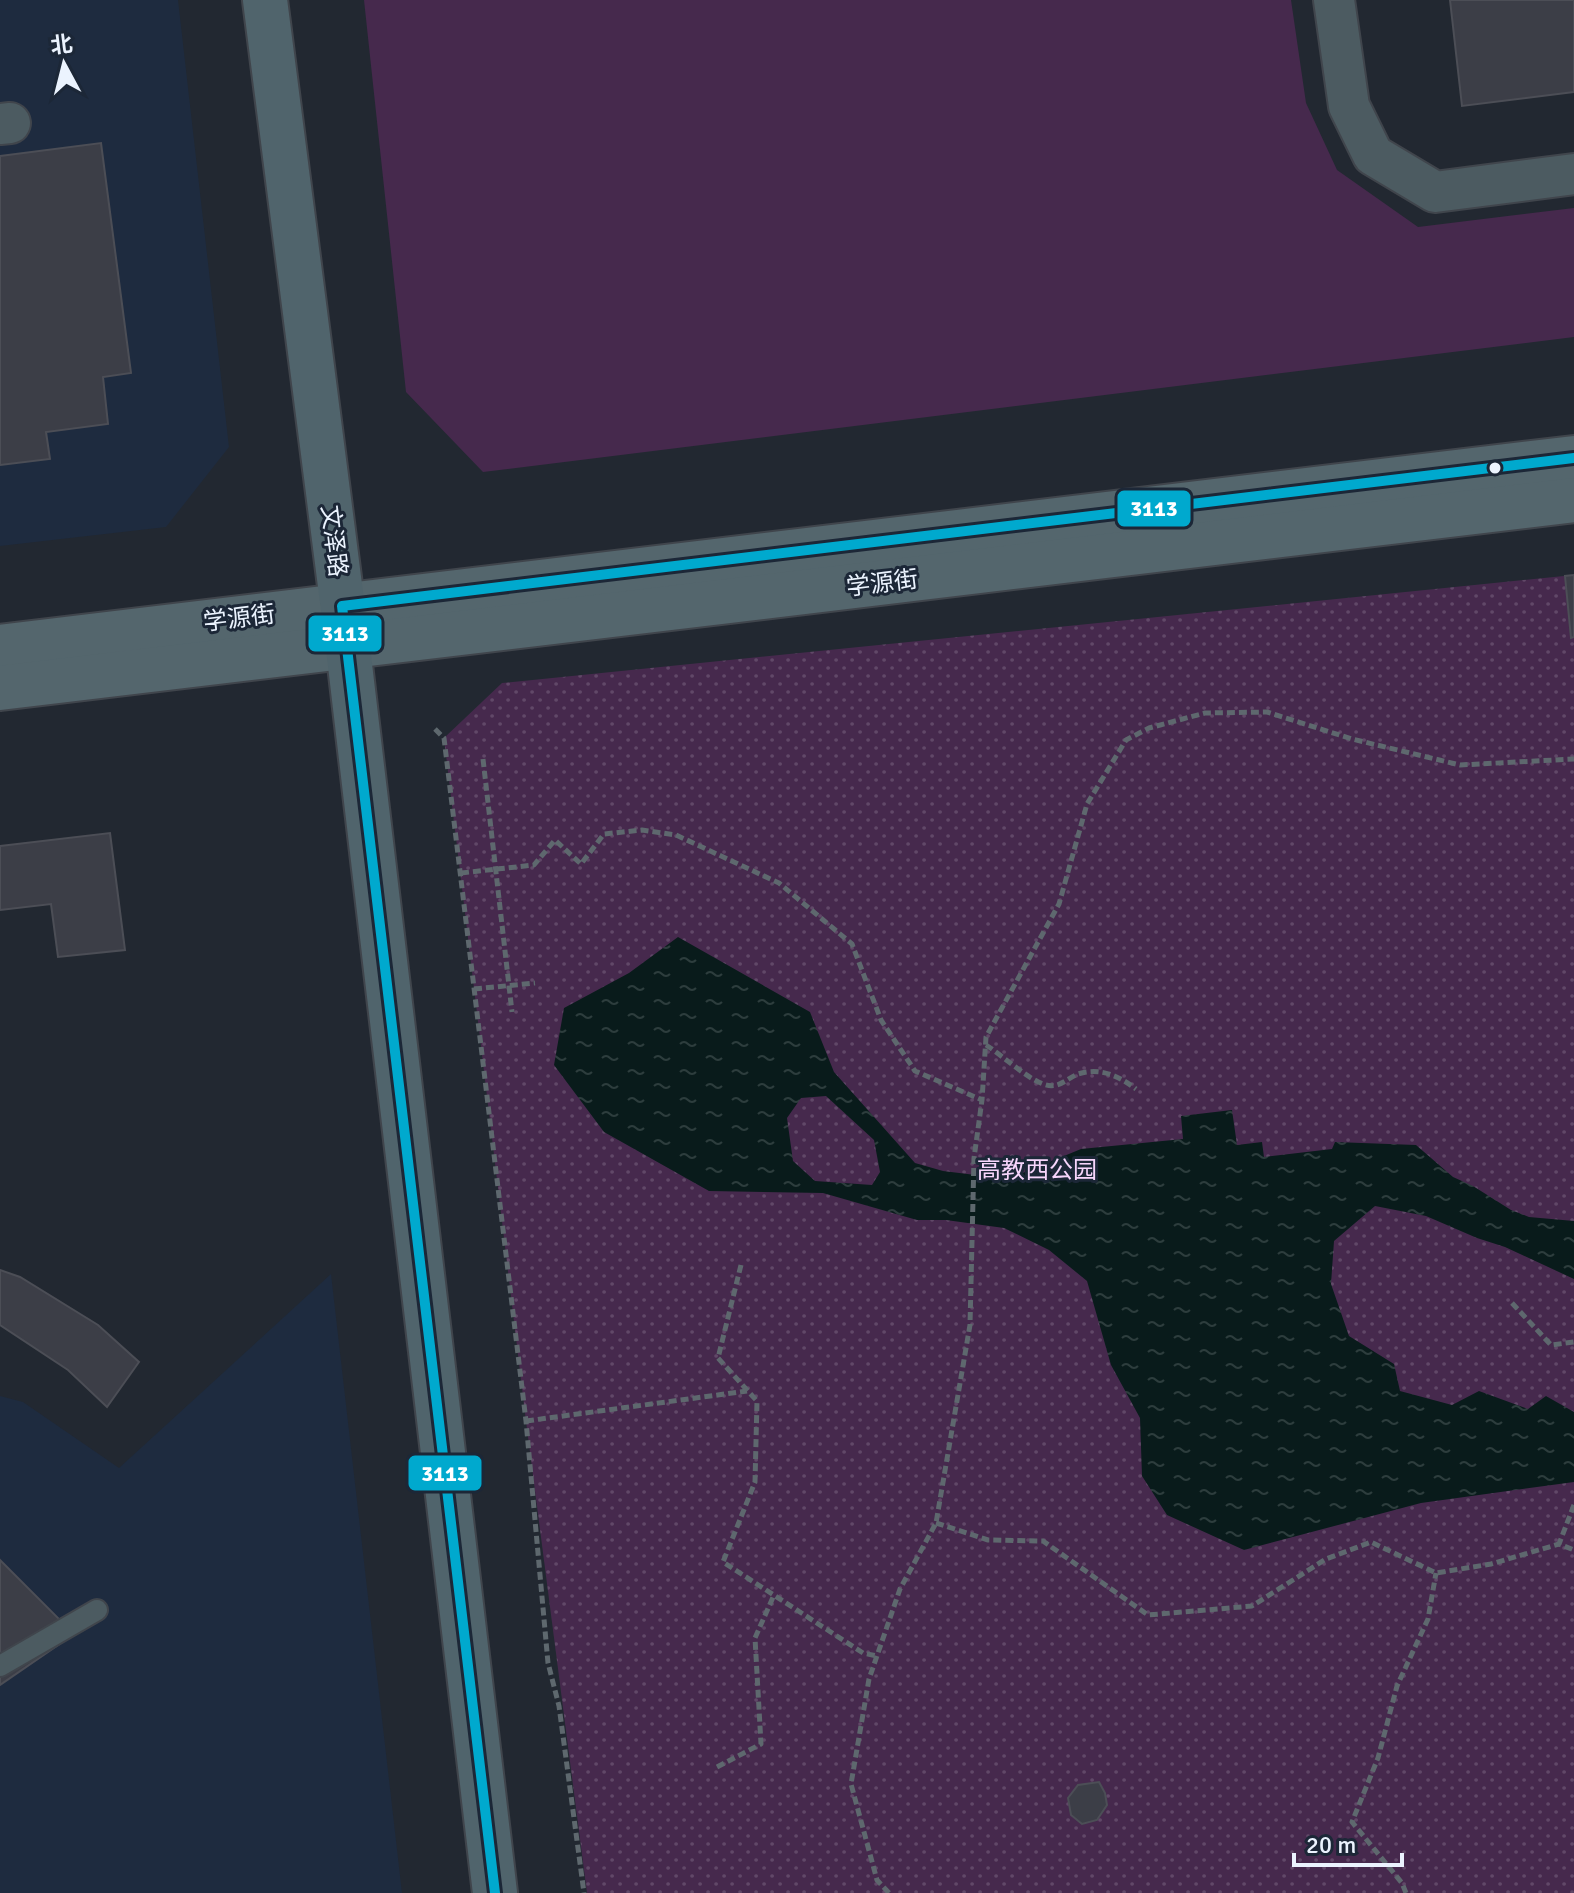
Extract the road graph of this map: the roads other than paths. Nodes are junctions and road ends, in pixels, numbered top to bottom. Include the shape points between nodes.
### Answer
1 (265, 0) edge
2 (1334, 0) edge
3 (1574, 174) edge
4 (1574, 458) edge
5 (1574, 500) edge
6 (345, 627) junction
7 (0, 647) edge
8 (0, 688) edge
9 (97, 1610) dead end
10 (0, 1666) edge
11 (495, 1893) edge

1 - 6 main road, 文泽路
2 - 3 street via 1349,106 1373,155 1435,192
4 - 6 main road, 学源街
5 - 6 main road, 学源街
6 - 7 main road, 学源街
6 - 8 main road, 学源街
6 - 11 main road, 文泽路
9 - 10 lane

